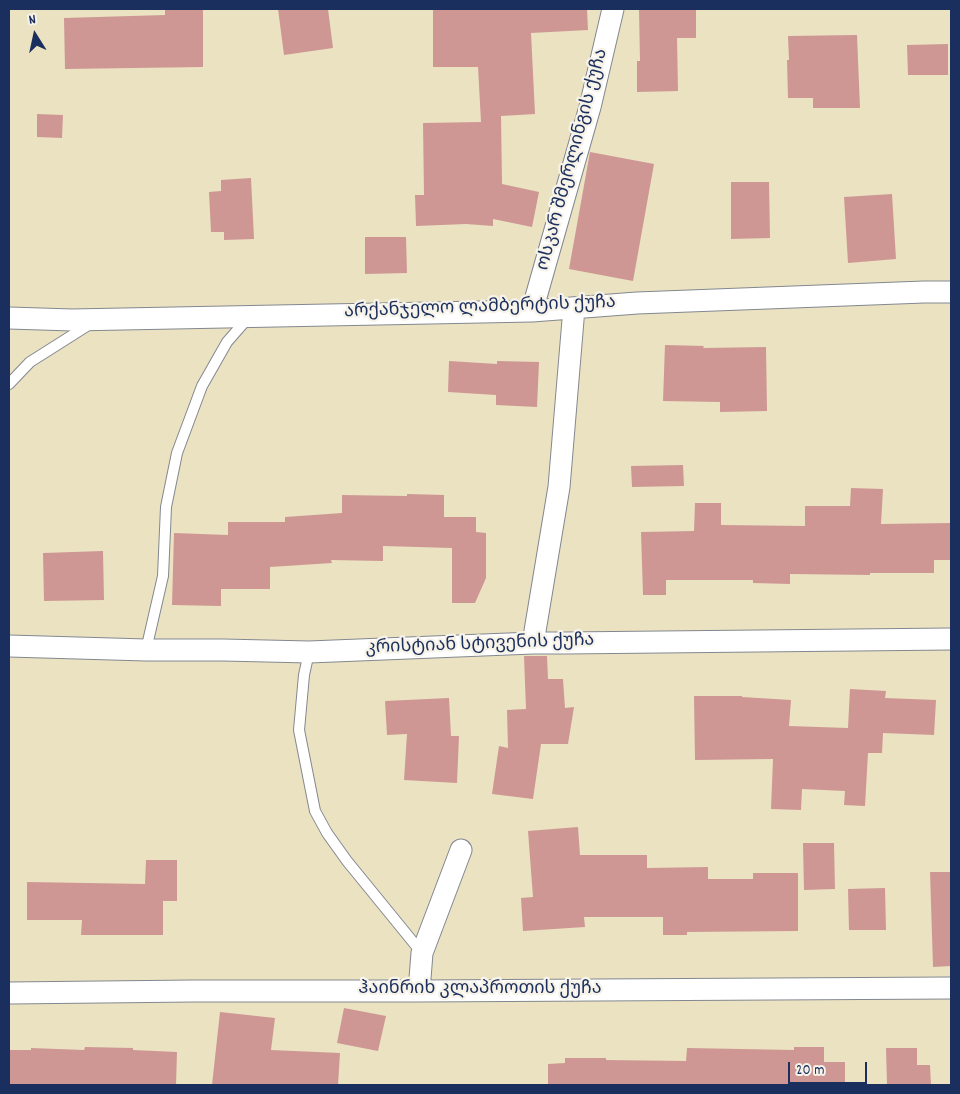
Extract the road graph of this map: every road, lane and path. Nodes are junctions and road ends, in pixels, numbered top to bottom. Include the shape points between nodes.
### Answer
1 (614, 9) edge
2 (951, 292) edge
3 (574, 308) junction
4 (532, 311) junction
5 (250, 316) junction
6 (9, 318) edge
7 (99, 318) junction
8 (9, 384) edge
9 (951, 639) edge
10 (533, 643) junction
11 (9, 646) edge
12 (146, 650) junction
13 (310, 652) junction
14 (461, 850) dead end
15 (422, 953) junction
16 (951, 988) edge
17 (419, 991) junction
18 (9, 993) edge

1 - 4 street, ოსკარ შმერლინგის ქუჩა via 590,107
2 - 3 street, არქანჯელო ლამბერტის ქუჩა
3 - 4 street, არქანჯელო ლამბერტის ქუჩა
3 - 10 street via 559,487
4 - 5 street, არქანჯელო ლამბერტის ქუჩა
5 - 7 street, არქანჯელო ლამბერტის ქუჩა
5 - 12 lane via 227,342 202,386 177,453 166,507 163,576
6 - 7 street, არქანჯელო ლამბერტის ქუჩა
7 - 8 lane via 30,362
9 - 10 street, კრისტიან სტივენის ქუჩა
10 - 13 street, კრისტიან სტივენის ქუჩა
11 - 12 street, კრისტიან სტივენის ქუჩა
12 - 13 street, კრისტიან სტივენის ქუჩა
13 - 15 lane via 304,675 299,730 315,811 347,861
14 - 15 street
15 - 17 street
16 - 17 street, ჰაინრიხ კლაპროთის ქუჩა
17 - 18 street, ჰაინრიხ კლაპროთის ქუჩა

